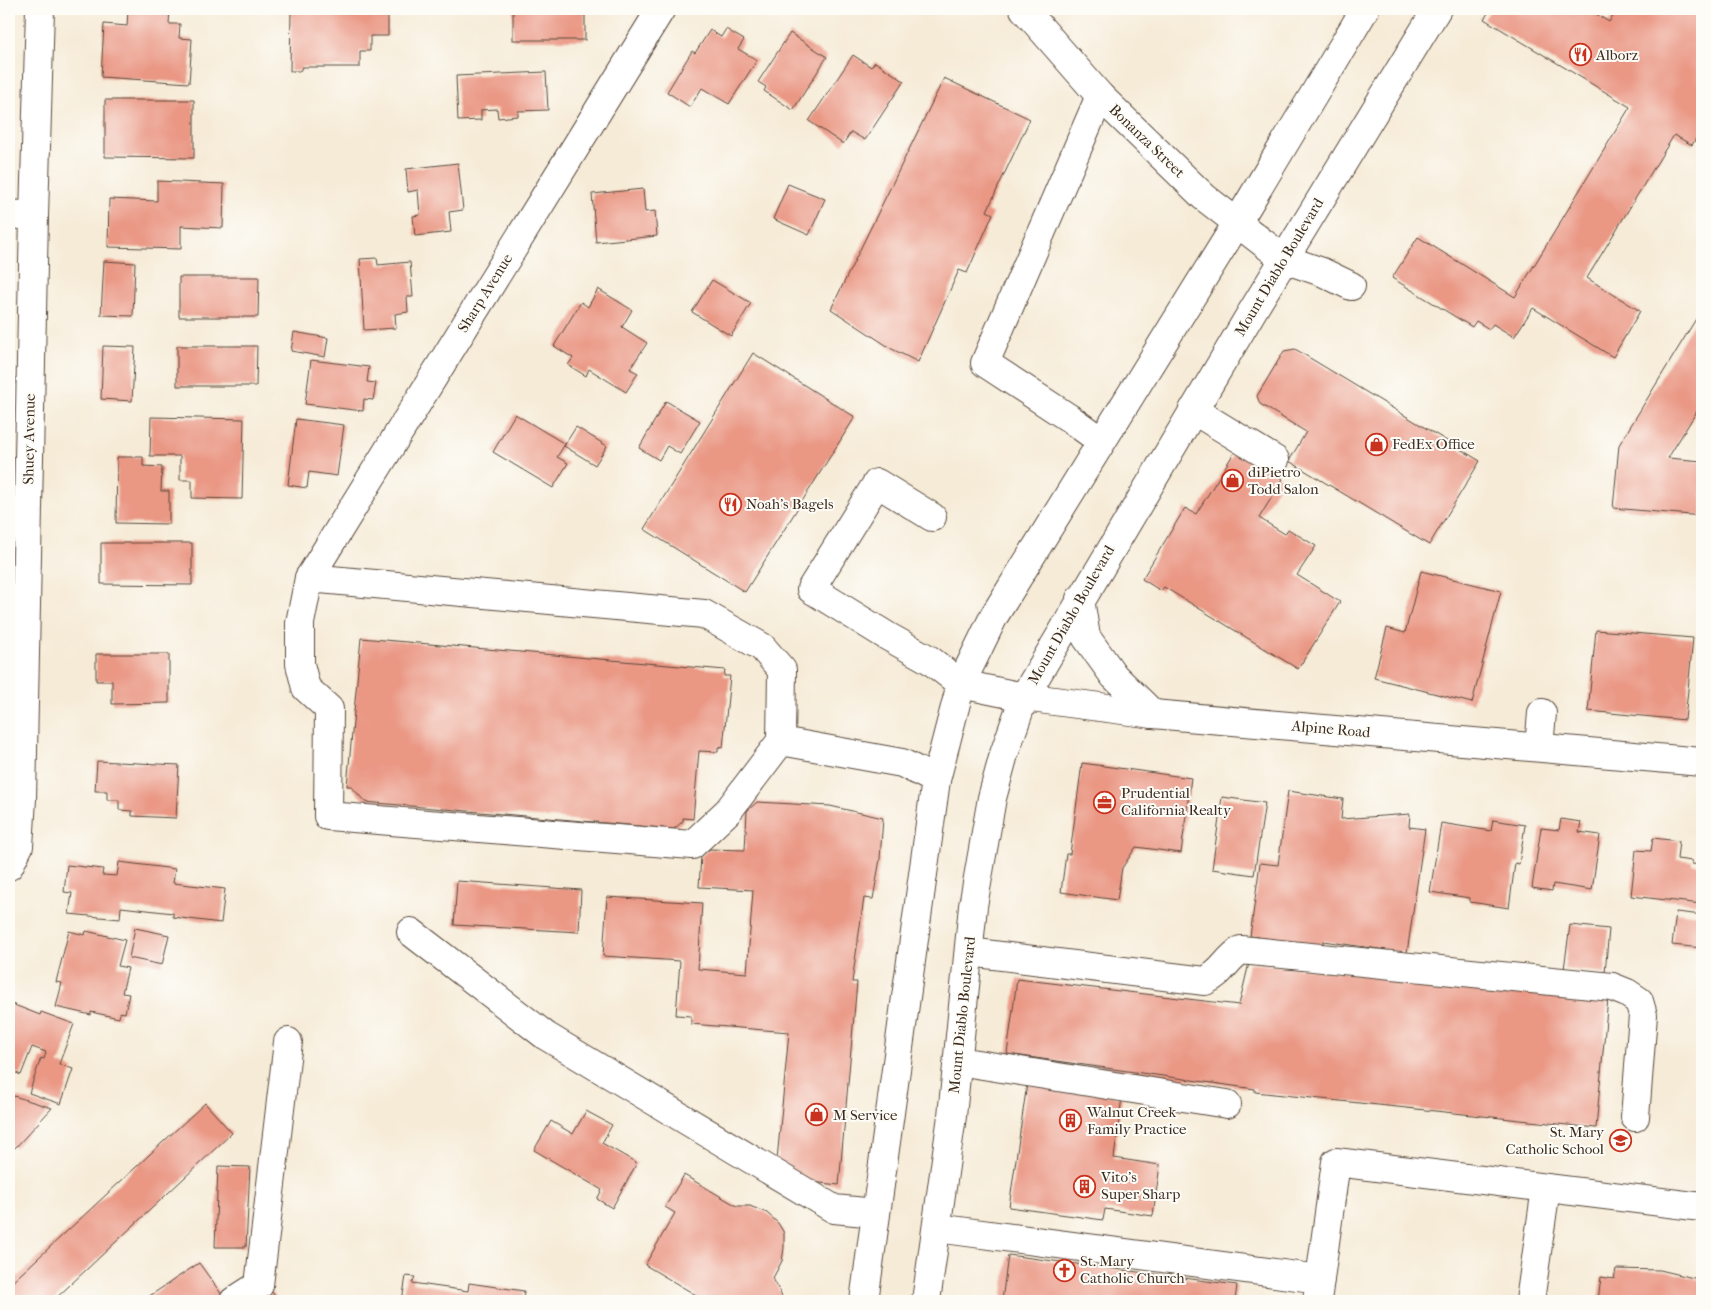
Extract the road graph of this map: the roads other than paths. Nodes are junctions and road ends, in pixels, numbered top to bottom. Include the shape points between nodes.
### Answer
1 (40, 9) edge
2 (661, 9) edge
3 (1024, 9) edge
4 (1365, 9) edge
5 (1438, 9) edge
6 (1100, 96) junction
7 (21, 215) edge
8 (1237, 223) junction
9 (1284, 259) junction
10 (1351, 286) dead end
11 (1193, 410) junction
12 (1101, 441) junction
13 (1275, 460) dead end
14 (932, 517) dead end
15 (309, 578) junction
16 (1080, 599) junction
17 (961, 684) junction
18 (1024, 697) junction
19 (1542, 713) dead end
20 (1153, 714) junction
21 (781, 740) junction
22 (1538, 747) junction
23 (1702, 762) edge
24 (936, 780) junction
25 (9, 866) edge
26 (411, 932) dead end
27 (969, 952) junction
28 (288, 1042) dead end
29 (958, 1061) junction
30 (1227, 1104) dead end
31 (1635, 1117) dead end
32 (1546, 1188) junction
33 (1702, 1207) edge
34 (876, 1213) junction
35 (937, 1228) junction
36 (1318, 1290) edge
37 (234, 1301) edge
38 (864, 1301) edge
39 (926, 1301) edge
40 (1530, 1301) edge

1 - 7 main road, Shuey Avenue
2 - 15 main road, Sharp Avenue
3 - 6 main road, Bonanza Street
4 - 8 main road
5 - 9 main road, Mount Diablo Boulevard
6 - 8 main road, Bonanza Street via 1204,197
6 - 12 main road via 985,363
7 - 25 main road, Shuey Avenue via 22,799 19,846
8 - 9 main road, Bonanza Street
8 - 12 main road
9 - 10 main road, Bonanza Street
9 - 11 main road, Mount Diablo Boulevard
11 - 13 main road
11 - 16 main road, Mount Diablo Boulevard
12 - 17 main road via 994,616
14 - 17 main road via 877,483 812,590 930,660
15 - 21 main road via 704,614 762,647 782,670
15 - 21 main road via 300,623 300,664 306,688 329,709 328,816 692,845 728,810
16 - 18 main road, Mount Diablo Boulevard
16 - 20 main road via 1086,637 1114,676
17 - 18 main road, Alpine Road
17 - 24 main road
18 - 20 main road, Alpine Road
18 - 27 main road, Mount Diablo Boulevard via 992,798 973,906
19 - 22 main road
20 - 22 main road, Alpine Road
21 - 24 main road via 902,763
22 - 23 main road, Alpine Road
24 - 34 main road
26 - 34 main road via 546,1036 834,1208
27 - 29 main road, Mount Diablo Boulevard
27 - 31 main road via 1205,981 1216,976 1241,950 1612,987 1639,1001 1643,1015
28 - 37 main road via 259,1284
29 - 30 main road
29 - 35 main road, Mount Diablo Boulevard
32 - 33 main road
32 - 36 main road via 1336,1162
32 - 40 main road
34 - 38 main road
35 - 36 main road
35 - 39 main road, Mount Diablo Boulevard

